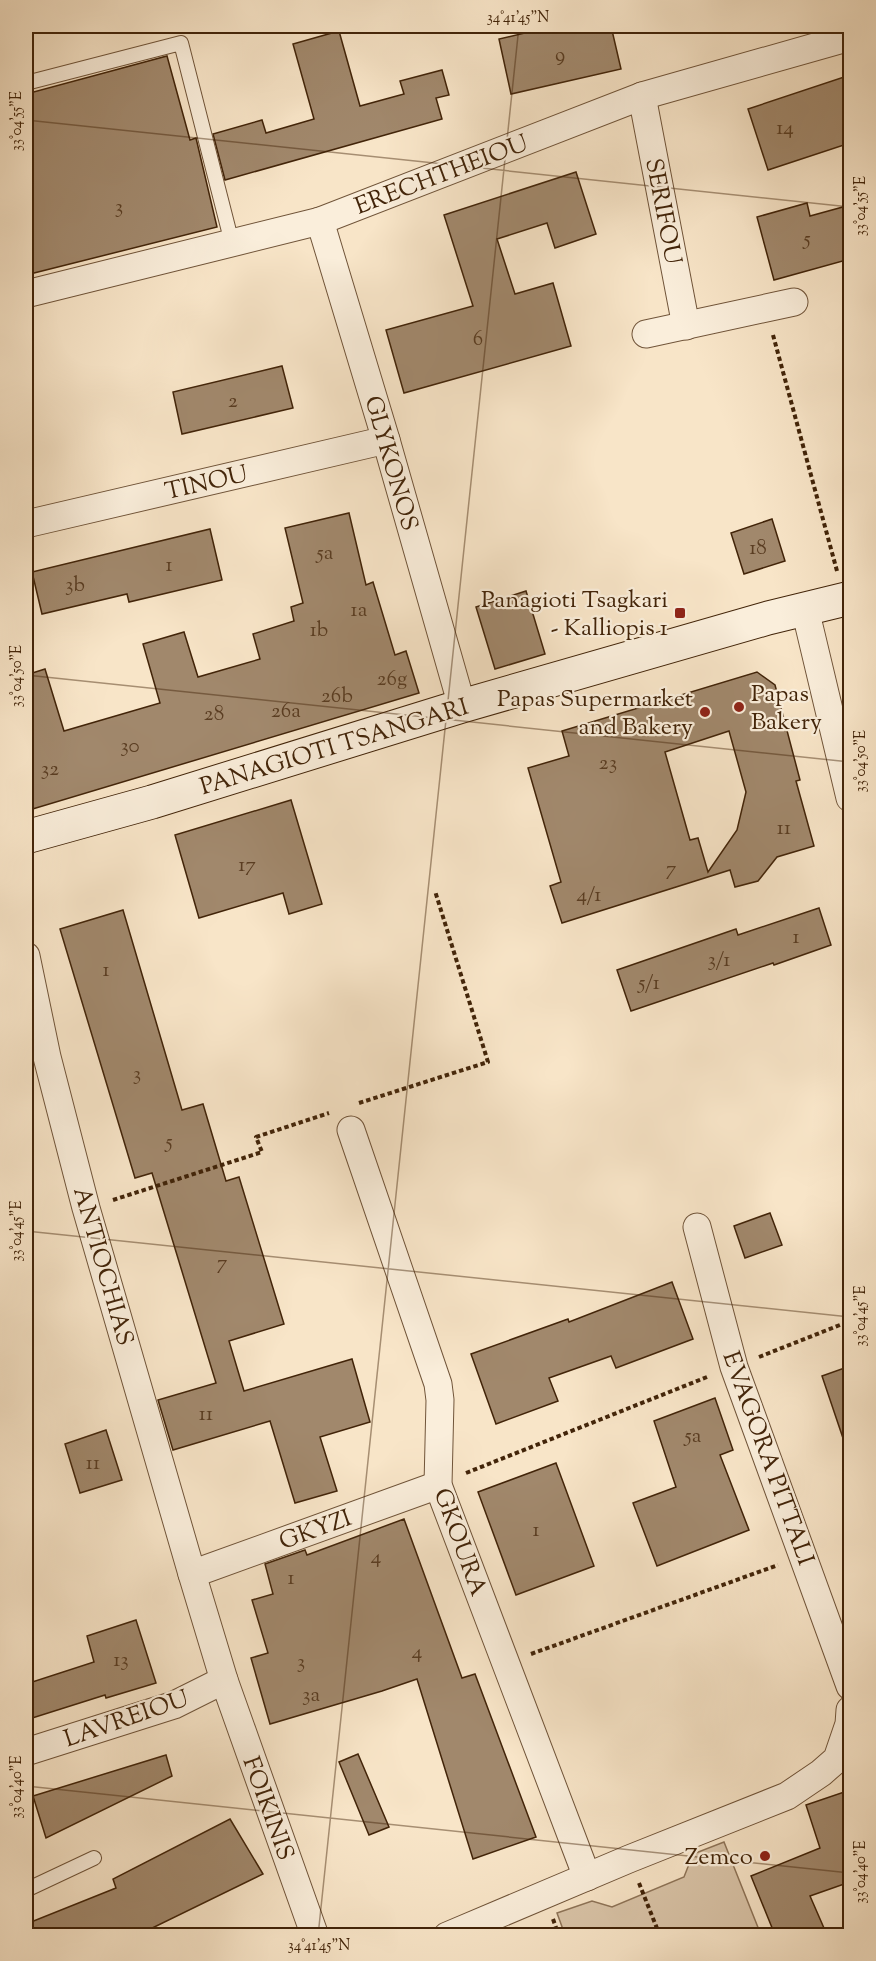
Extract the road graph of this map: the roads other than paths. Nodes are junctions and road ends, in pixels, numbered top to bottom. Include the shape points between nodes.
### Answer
1 (850, 37) edge
2 (26, 83) edge
3 (642, 96) junction
4 (320, 221) junction
5 (232, 243) junction
6 (26, 294) edge
7 (794, 302) dead end
8 (687, 326) junction
9 (646, 334) dead end
10 (386, 440) junction
11 (26, 524) edge
12 (848, 599) edge
13 (805, 609) junction
14 (462, 706) junction
15 (850, 798) edge
16 (26, 837) edge
17 (26, 956) edge
18 (36, 1060) edge
19 (346, 1116) road end
20 (697, 1227) dead end
21 (438, 1485) junction
22 (192, 1574) junction
23 (224, 1680) junction
24 (850, 1686) edge
25 (850, 1710) edge
26 (26, 1752) edge
27 (94, 1858) dead end
28 (587, 1877) junction
29 (26, 1890) edge
30 (315, 1935) edge
31 (447, 1935) edge

1 - 3 street, ERECHTHEIOU
2 - 5 lane via 181,43
3 - 4 street, ERECHTHEIOU
3 - 8 street, SERIFOU
4 - 5 street, ERECHTHEIOU
4 - 10 street, GLYKONOS
5 - 6 street, ERECHTHEIOU
7 - 8 street
8 - 9 street
10 - 11 street, TINOU
10 - 14 street, GLYKONOS
12 - 13 main road, PANAGIOTI TSANGARI
13 - 14 main road, PANAGIOTI TSANGARI
13 - 15 street
14 - 16 main road, PANAGIOTI TSANGARI
17 - 18 street, ANTIOCHIAS
18 - 22 street, ANTIOCHIAS via 86,1208
19 - 21 street, GKOURA via 438,1384
20 - 24 street, EVAGORA PITTALI via 734,1367
21 - 22 street, GKYZI
21 - 28 street, GKOURA
22 - 23 street, ANTIOCHIAS
23 - 26 street, LAVREIOU via 174,1705
23 - 30 street, FOIKINIS
25 - 28 street via 837,1759 788,1796
27 - 29 lane
28 - 31 street

